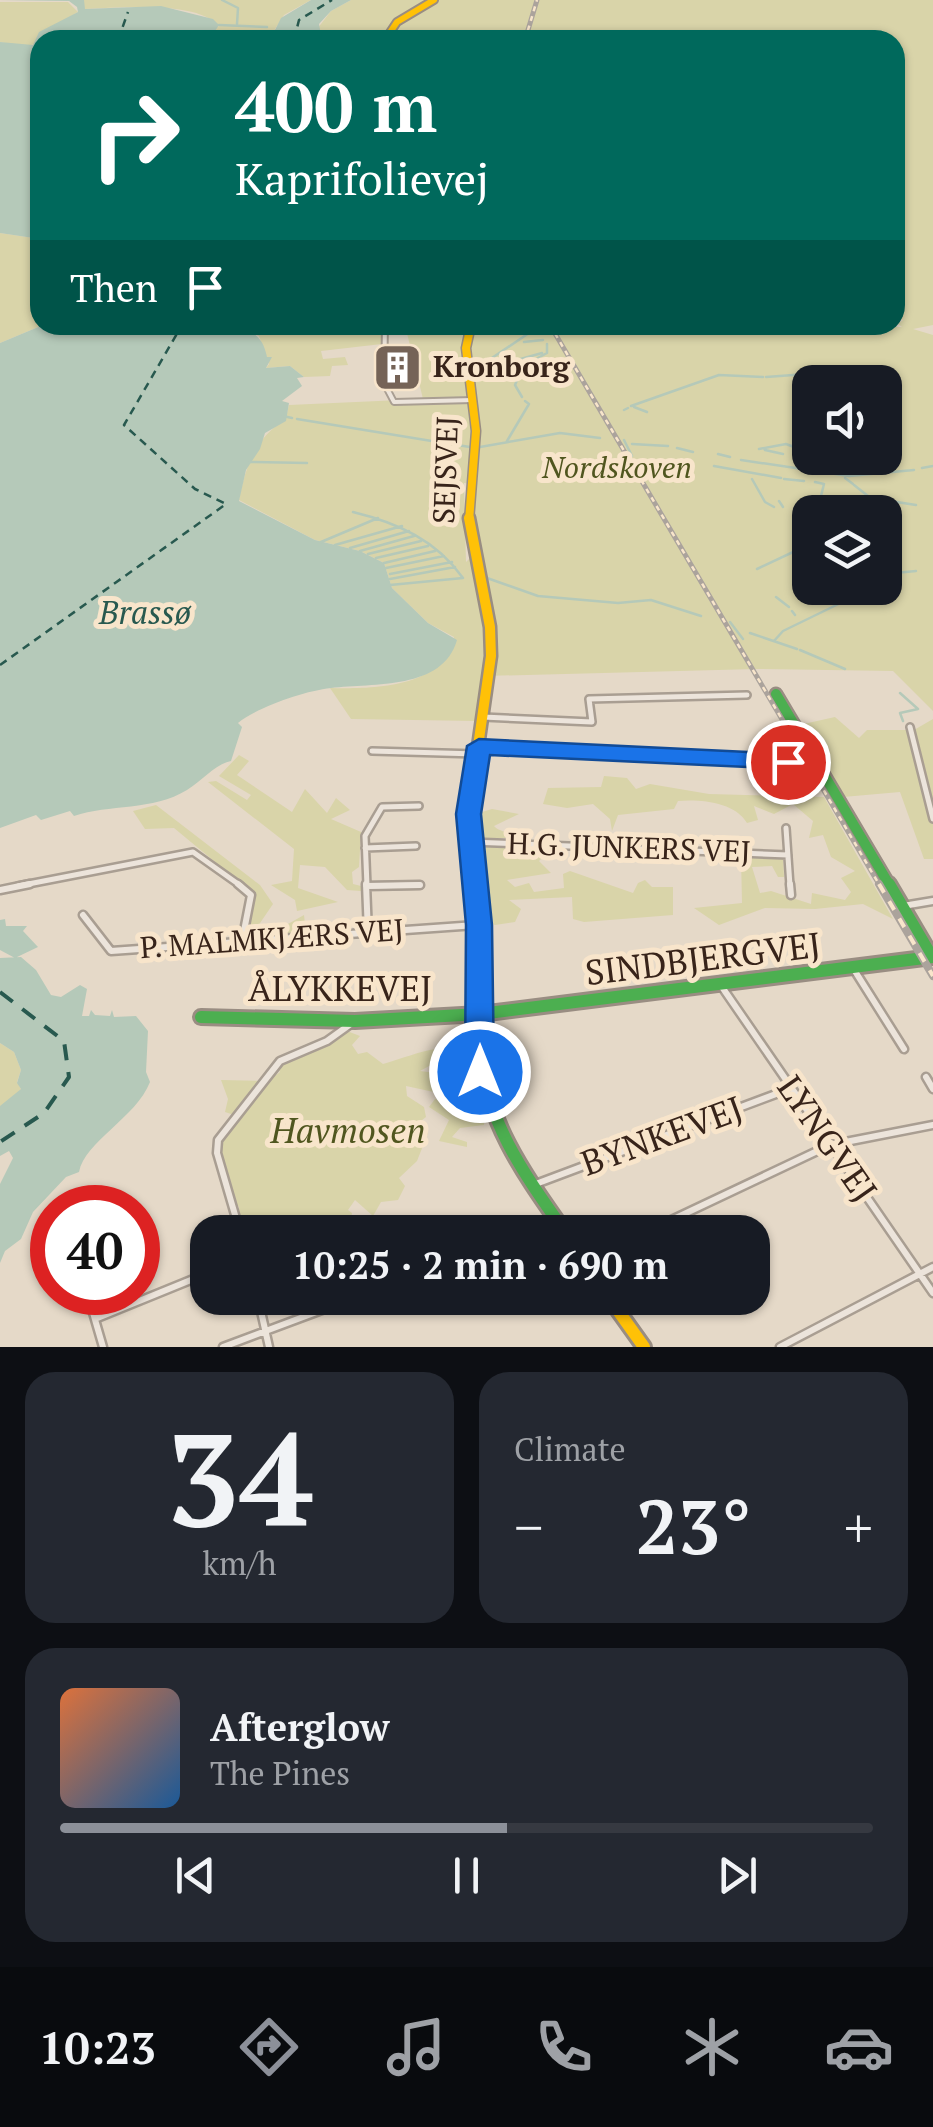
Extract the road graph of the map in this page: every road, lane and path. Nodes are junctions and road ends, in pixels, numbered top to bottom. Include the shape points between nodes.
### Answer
1 (434, 0) edge
2 (392, 30) edge
3 (385, 335) edge
4 (470, 335) edge
5 (472, 400) junction
6 (776, 694) dead end
7 (747, 695) dead end
8 (483, 716) junction
9 (910, 727) dead end
10 (478, 750) junction
11 (372, 751) dead end
12 (812, 786) dead end
13 (419, 806) dead end
14 (933, 819) edge
15 (786, 828) dead end
16 (471, 842) junction
17 (416, 846) dead end
18 (366, 848) junction
19 (788, 855) junction
20 (420, 885) dead end
21 (366, 886) junction
22 (0, 890) edge
23 (791, 895) dead end
24 (933, 902) edge
25 (902, 906) junction
26 (83, 915) dead end
27 (479, 925) junction
28 (368, 932) junction
29 (242, 941) junction
30 (932, 957) edge
31 (852, 968) junction
32 (720, 984) junction
33 (480, 1014) junction
34 (202, 1016) dead end
35 (355, 1021) junction
36 (904, 1048) dead end
37 (926, 1077) dead end
38 (792, 1088) junction
39 (933, 1088) edge
40 (933, 1125) edge
41 (830, 1145) junction
42 (532, 1185) junction
43 (235, 1215) edge
44 (552, 1215) edge
45 (682, 1215) edge
46 (933, 1267) edge
47 (920, 1273) junction
48 (190, 1280) edge
49 (933, 1293) edge
50 (94, 1315) edge
51 (262, 1315) edge
52 (309, 1315) edge
53 (621, 1315) edge
54 (95, 1319) junction
55 (266, 1331) junction
56 (103, 1347) edge
57 (223, 1347) edge
58 (269, 1347) edge
59 (644, 1347) edge
60 (780, 1347) edge

1 - 2 street
3 - 5 street via 384,383 394,402
4 - 5 street, SEJSVEJ
5 - 8 street, SEJSVEJ via 468,528 490,627
6 - 25 street
7 - 8 street via 589,699 592,722
8 - 10 street, SEJSVEJ
9 - 14 street
10 - 11 street
10 - 12 street via 796,762
10 - 16 street, SEJSVEJ
13 - 18 street via 382,807 365,836
15 - 19 street, H.G. JUNKERS VEJ
16 - 19 street, H.G. JUNKERS VEJ
16 - 27 street, SEJSVEJ
17 - 18 street
18 - 21 street
19 - 23 street, H.G. JUNKERS VEJ
20 - 21 street
21 - 28 street
22 - 29 street via 203,854 251,895
24 - 25 street
25 - 30 street
26 - 29 street, P. MALMKJÆRS VEJ via 112,951
27 - 28 street, P. MALMKJÆRS VEJ
27 - 33 street, SEJSVEJ
28 - 29 street, P. MALMKJÆRS VEJ
30 - 31 street, SINDBJERGVEJ
31 - 32 street, SINDBJERGVEJ
31 - 36 street
32 - 33 street, SINDBJERGVEJ
32 - 38 street, LYNGVEJ
33 - 35 street, ÅLYKKEVEJ
33 - 42 street, SEJSVEJ via 483,1086 495,1124
34 - 35 street, ÅLYKKEVEJ
35 - 43 street via 280,1061 218,1140
37 - 39 street
38 - 41 street, LYNGVEJ
38 - 42 street, BYNKEVEJ
40 - 41 street
41 - 45 street
41 - 47 street, LYNGVEJ
42 - 44 street, SEJSVEJ
46 - 47 street
47 - 49 street, LYNGVEJ
47 - 60 street
48 - 54 street
50 - 54 street
51 - 55 street
52 - 55 street
53 - 59 street
54 - 56 street
55 - 57 street
55 - 58 street

